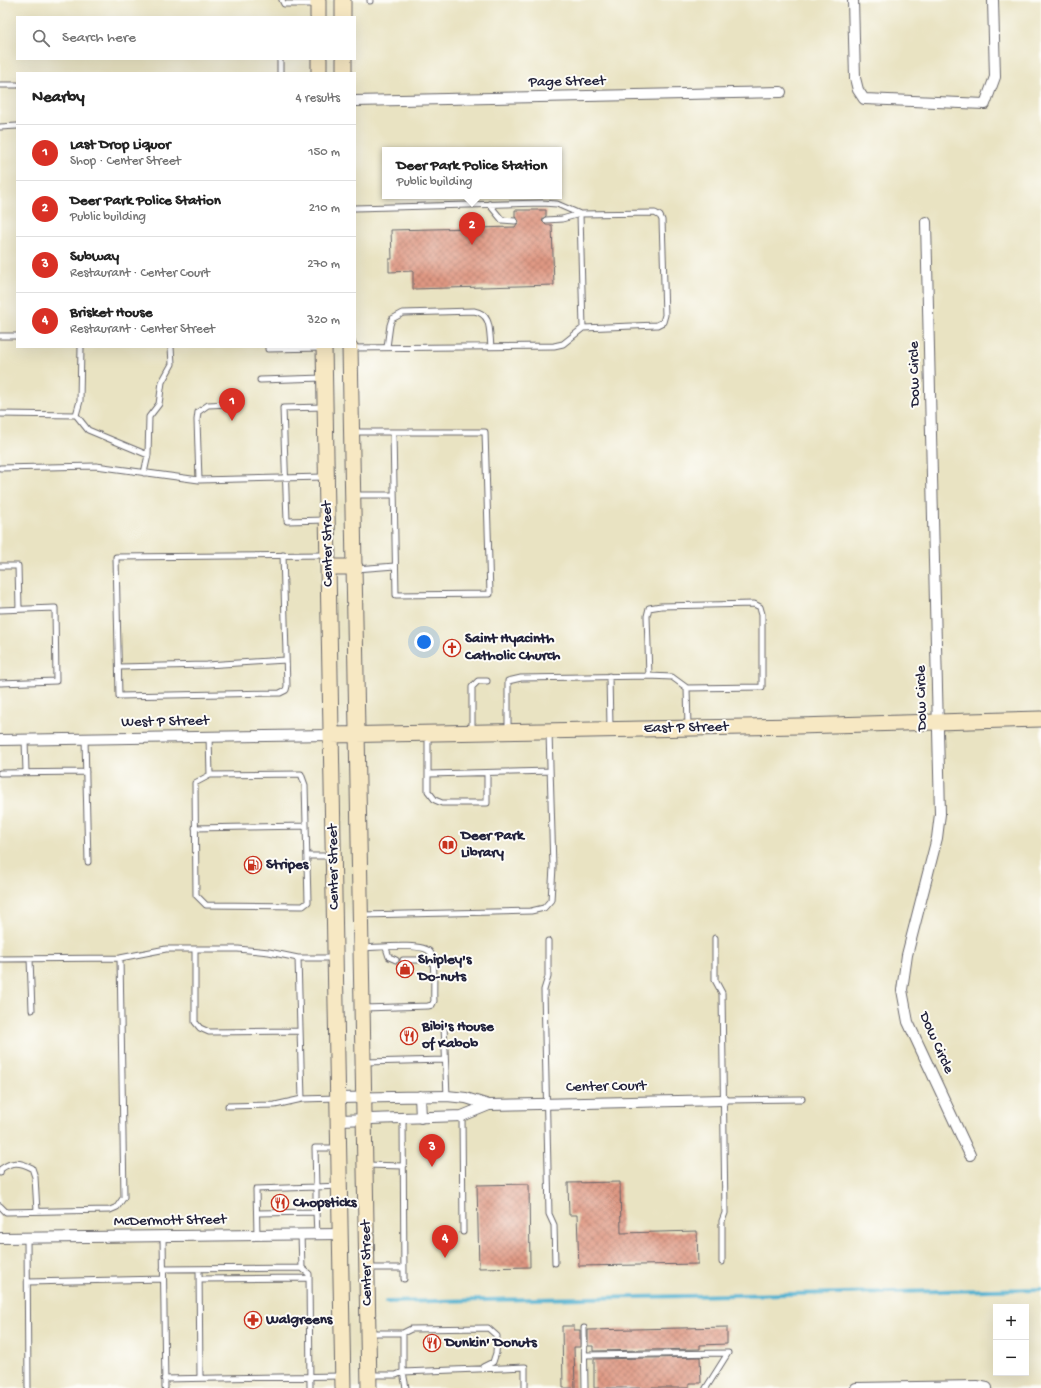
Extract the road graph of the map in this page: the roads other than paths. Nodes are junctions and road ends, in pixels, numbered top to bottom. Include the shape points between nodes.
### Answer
1 (282, 0) edge
2 (343, 0) edge
3 (853, 0) edge
4 (993, 0) edge
5 (318, 7) edge
6 (343, 16) edge
7 (280, 60) edge
8 (319, 60) edge
9 (344, 60) edge
10 (280, 72) edge
11 (319, 72) edge
12 (344, 72) edge
13 (0, 85) edge
14 (16, 85) edge
15 (780, 92) dead end
16 (356, 101) edge
17 (16, 126) edge
18 (0, 127) edge
19 (490, 204) junction
20 (356, 208) edge
21 (580, 214) junction
22 (546, 220) dead end
23 (515, 221) dead end
24 (926, 222) dead end
25 (583, 328) junction
26 (0, 336) edge
27 (16, 336) edge
28 (491, 346) junction
29 (356, 347) edge
30 (387, 347) junction
31 (81, 348) edge
32 (171, 348) edge
33 (268, 348) edge
34 (301, 348) edge
35 (324, 348) edge
36 (350, 348) edge
37 (325, 378) junction
38 (260, 380) dead end
39 (230, 404) dead end
40 (325, 407) junction
41 (0, 414) edge
42 (76, 415) junction
43 (352, 432) junction
44 (393, 432) junction
45 (148, 455) junction
46 (0, 468) edge
47 (144, 473) junction
48 (353, 476) junction
49 (327, 477) junction
50 (285, 478) junction
51 (199, 480) junction
52 (354, 495) junction
53 (394, 496) junction
54 (328, 520) junction
55 (284, 555) junction
56 (328, 561) junction
57 (0, 566) edge
58 (395, 566) junction
59 (355, 568) junction
60 (19, 609) junction
61 (0, 610) edge
62 (286, 660) junction
63 (118, 667) junction
64 (609, 676) junction
65 (649, 676) junction
66 (487, 681) dead end
67 (0, 683) edge
68 (687, 688) junction
69 (1041, 719) edge
70 (937, 722) junction
71 (688, 728) junction
72 (610, 730) junction
73 (549, 731) junction
74 (472, 732) junction
75 (508, 732) junction
76 (428, 733) junction
77 (331, 735) junction
78 (358, 735) junction
79 (209, 737) junction
80 (85, 739) junction
81 (0, 740) edge
82 (25, 740) junction
83 (550, 771) junction
84 (26, 772) junction
85 (86, 772) junction
86 (0, 773) edge
87 (487, 773) junction
88 (429, 774) junction
89 (210, 775) junction
90 (306, 826) junction
91 (195, 828) junction
92 (307, 856) junction
93 (334, 856) junction
94 (88, 862) dead end
95 (361, 915) junction
96 (715, 938) dead end
97 (548, 941) dead end
98 (362, 948) junction
99 (386, 948) junction
100 (195, 949) junction
101 (120, 958) junction
102 (298, 958) junction
103 (335, 958) junction
104 (0, 959) edge
105 (30, 959) junction
106 (396, 960) dead end
107 (403, 960) dead end
108 (432, 960) junction
109 (363, 1008) junction
110 (32, 1010) dead end
111 (444, 1026) dead end
112 (300, 1031) junction
113 (446, 1060) junction
114 (364, 1062) junction
115 (420, 1096) junction
116 (447, 1096) junction
117 (364, 1097) junction
118 (338, 1098) junction
119 (302, 1100) junction
120 (724, 1100) junction
121 (802, 1100) dead end
122 (546, 1104) junction
123 (489, 1105) junction
124 (228, 1106) dead end
125 (462, 1116) junction
126 (403, 1118) junction
127 (421, 1118) junction
128 (365, 1119) junction
129 (339, 1120) junction
130 (339, 1148) junction
131 (970, 1155) dead end
132 (365, 1165) junction
133 (404, 1166) junction
134 (0, 1173) edge
135 (340, 1186) junction
136 (316, 1187) junction
137 (0, 1206) edge
138 (37, 1211) junction
139 (316, 1212) junction
140 (258, 1213) junction
141 (463, 1232) dead end
142 (301, 1234) junction
143 (317, 1234) junction
144 (341, 1234) junction
145 (366, 1234) junction
146 (257, 1235) junction
147 (163, 1236) junction
148 (0, 1238) edge
149 (27, 1238) junction
150 (722, 1262) dead end
151 (555, 1263) dead end
152 (302, 1268) junction
153 (367, 1268) junction
154 (404, 1268) junction
155 (162, 1269) junction
156 (199, 1269) junction
157 (309, 1278) junction
158 (199, 1279) junction
159 (404, 1279) dead end
160 (163, 1280) junction
161 (28, 1282) junction
162 (584, 1328) dead end
163 (368, 1334) junction
164 (403, 1334) junction
165 (584, 1355) junction
166 (480, 1368) junction
167 (403, 1372) junction
168 (310, 1377) junction
169 (200, 1378) junction
170 (164, 1379) junction
171 (343, 1382) edge
172 (368, 1382) edge
173 (28, 1388) edge
174 (164, 1388) edge
175 (310, 1388) edge
176 (406, 1388) edge
177 (525, 1388) edge
178 (585, 1388) edge
179 (706, 1388) edge
180 (856, 1388) edge
181 (987, 1388) edge

1 - 5 lane via 284,4
2 - 6 main road
3 - 4 street via 855,78 864,99 985,104 995,77
7 - 10 lane
8 - 11 main road
9 - 12 main road
13 - 14 lane
15 - 16 street, Page Street
17 - 18 lane
19 - 20 lane
19 - 21 lane via 557,204
19 - 23 lane via 502,220
21 - 22 lane
21 - 25 lane
21 - 25 lane via 655,213 662,218 665,315 663,322 657,325
24 - 70 street, Dow Circle
25 - 28 lane via 563,344
26 - 27 lane
28 - 30 lane
28 - 30 lane via 487,318 482,312 474,311 403,313 392,319
29 - 30 lane
31 - 42 lane via 80,401
32 - 45 lane via 172,364 162,382 159,404 149,417
33 - 34 lane
34 - 35 lane
35 - 37 main road, Center Street
36 - 43 main road, Center Street
37 - 38 lane
37 - 40 main road, Center Street
39 - 51 lane via 208,405 198,412
40 - 49 main road, Center Street
40 - 50 lane via 283,408
41 - 42 lane
42 - 45 lane via 88,430
43 - 44 lane
43 - 48 main road, Center Street
44 - 53 lane
44 - 58 lane via 485,432 490,594 396,595
45 - 47 lane
46 - 47 lane via 96,466
47 - 51 lane
48 - 49 main road
48 - 52 main road, Center Street
49 - 50 lane
49 - 54 main road, Center Street
50 - 51 lane
50 - 54 lane via 287,521
52 - 53 lane
52 - 59 main road, Center Street
53 - 58 lane
54 - 56 main road, Center Street
55 - 56 lane
55 - 62 lane
55 - 63 lane via 116,557
56 - 59 main road
56 - 77 main road, Center Street
57 - 60 lane via 18,566
58 - 59 lane
59 - 78 main road, Center Street
60 - 61 lane
60 - 67 lane via 55,608 56,681
62 - 63 lane
62 - 63 lane via 287,686 286,690 280,693 119,696
64 - 65 lane
64 - 72 lane
64 - 75 lane via 521,678 506,681
65 - 68 lane via 672,677
65 - 68 lane via 649,608 754,604 760,607 762,686
66 - 74 lane via 478,681 472,687
68 - 71 lane
69 - 70 main road, East P Street
70 - 71 main road, East P Street
70 - 131 street, Dow Circle via 940,814 937,838 907,955 902,990 908,1022
71 - 72 main road, East P Street
72 - 73 main road, East P Street
73 - 75 main road, East P Street
73 - 83 lane
74 - 75 main road, East P Street
74 - 76 main road, East P Street
76 - 78 main road, East P Street
76 - 88 lane
77 - 78 main road, East P Street
77 - 79 street, West P Street
77 - 93 main road, Center Street
78 - 95 main road, Center Street
79 - 80 street, West P Street
79 - 89 lane
80 - 82 street, West P Street
80 - 85 lane
81 - 82 street, West P Street
82 - 84 lane
83 - 87 lane
83 - 95 lane via 553,866 551,900 544,908 531,911
84 - 85 lane
84 - 86 lane
85 - 94 lane
87 - 88 lane
87 - 88 lane via 487,803 442,803 435,800 428,791
89 - 90 lane via 301,774 306,785
89 - 91 lane via 195,783
90 - 91 lane
90 - 92 lane
91 - 92 lane via 196,895 206,906 302,906 308,902
92 - 93 lane
93 - 103 main road, Center Street
95 - 98 main road, Center Street
96 - 120 lane via 715,980 722,993
97 - 122 lane via 548,977 544,990
98 - 99 lane
98 - 109 main road, Center Street
99 - 106 lane via 389,957
99 - 108 lane via 426,948
100 - 101 lane via 166,949
100 - 102 lane via 238,949
100 - 112 lane via 195,1022 200,1028 209,1032
101 - 105 lane
101 - 138 lane via 124,1197 117,1207 110,1210
102 - 103 lane
102 - 112 lane
103 - 118 main road, Center Street
104 - 105 lane
105 - 110 lane
107 - 108 lane
108 - 109 lane via 432,1005
109 - 114 main road, Center Street
111 - 113 lane
112 - 119 lane
113 - 114 lane
113 - 116 lane
114 - 117 main road, Center Street
115 - 116 street, Center Court
115 - 117 street, Center Court
115 - 127 street
116 - 123 street, Center Court via 466,1098
117 - 118 street, Center Court
117 - 128 main road, Center Street
118 - 119 lane
118 - 129 main road, Center Street
119 - 124 lane via 275,1105
120 - 121 lane
120 - 122 street, Center Court
120 - 150 lane via 725,1213 722,1221
122 - 123 street, Center Court
122 - 151 lane via 549,1214 554,1225
123 - 125 street, Center Court
125 - 127 street, Center Court
125 - 141 lane
126 - 127 street, Center Court
126 - 128 street, Center Court
126 - 133 lane
128 - 129 street, Center Court
128 - 132 main road, Center Street
129 - 130 main road, Center Street
130 - 135 main road, Center Street
130 - 136 lane via 316,1148
132 - 133 lane
132 - 145 main road, Center Street
133 - 154 lane
134 - 138 lane via 0,1169 8,1164 20,1163 32,1168
135 - 136 lane
135 - 144 main road, Center Street
136 - 139 lane
136 - 140 lane via 256,1189
137 - 138 lane via 6,1212
139 - 140 lane
139 - 143 lane
140 - 146 lane
142 - 143 street, McDermott Street
142 - 146 street, McDermott Street
142 - 152 lane
143 - 144 street, McDermott Street
144 - 145 main road
144 - 171 main road, Center Street
145 - 153 main road, Center Street
146 - 147 street, McDermott Street
147 - 149 street, McDermott Street
147 - 155 lane
148 - 149 street, McDermott Street
149 - 161 lane
152 - 156 lane
152 - 157 lane via 309,1274
153 - 154 lane
153 - 163 main road, Center Street
154 - 159 lane
155 - 156 lane
155 - 160 lane
156 - 158 lane
157 - 158 lane
157 - 168 lane
158 - 169 lane
160 - 161 lane
160 - 170 lane
161 - 173 lane
162 - 165 lane
163 - 164 lane
163 - 172 main road, Center Street
164 - 166 lane via 411,1329 488,1328 497,1336 496,1353 493,1362
164 - 167 lane
165 - 178 lane
165 - 179 lane via 728,1353
166 - 167 lane
166 - 177 lane via 525,1367
167 - 172 lane
167 - 176 lane
168 - 169 lane
168 - 171 lane
168 - 175 lane
169 - 170 lane
170 - 174 lane
180 - 181 street

